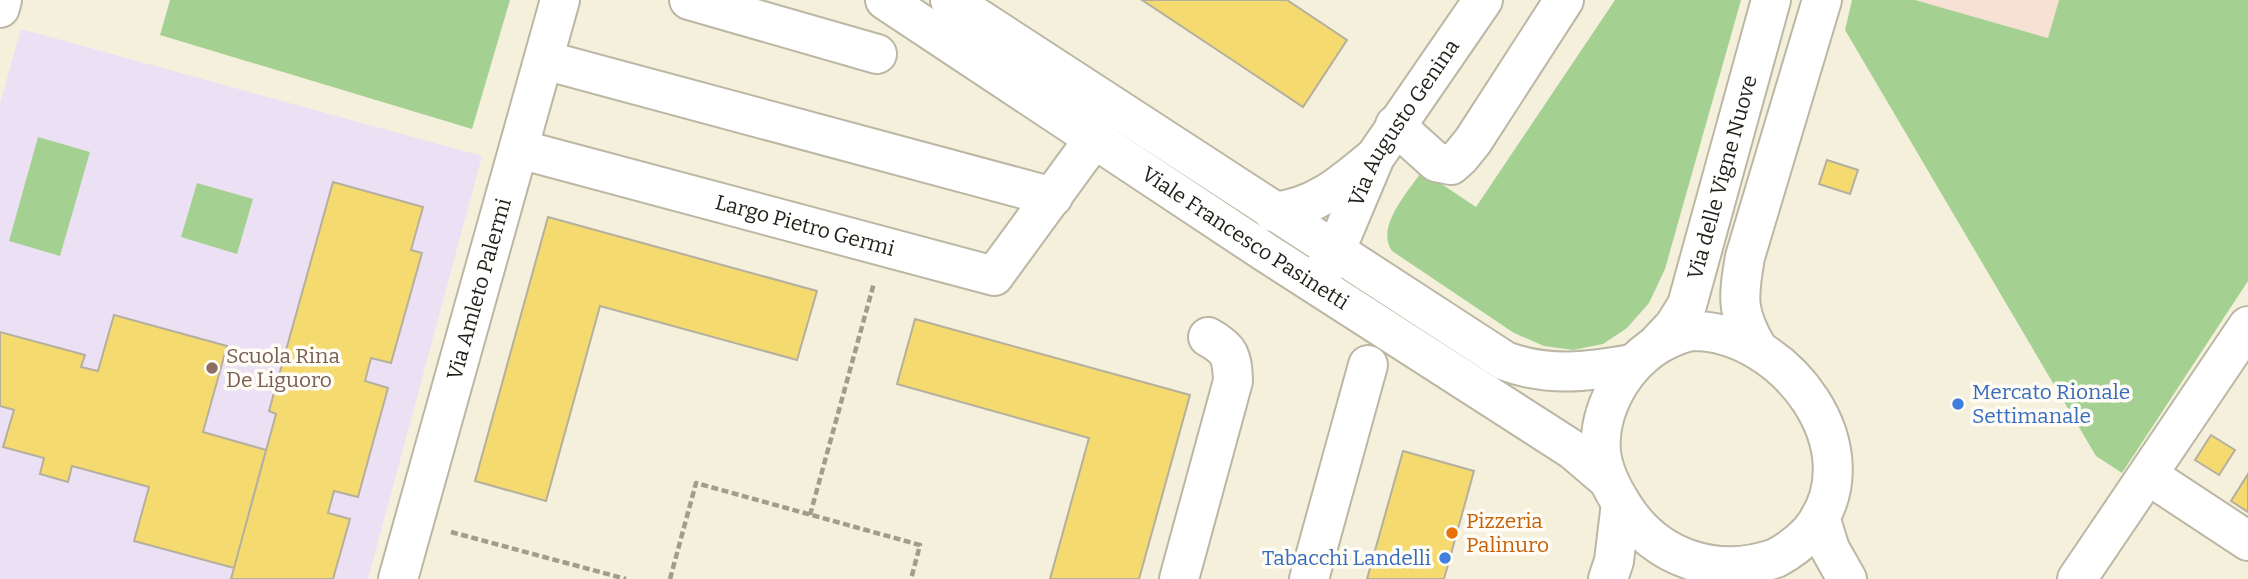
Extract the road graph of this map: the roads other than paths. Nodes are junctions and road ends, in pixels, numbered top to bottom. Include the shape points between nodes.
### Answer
1 (2, 0) edge
2 (560, 0) edge
3 (689, 0) edge
4 (885, 0) edge
5 (950, 0) edge
6 (1564, 0) edge
7 (1771, 0) edge
8 (1822, 0) edge
9 (1469, 5) edge
10 (0, 8) edge
11 (877, 54) dead end
12 (544, 60) junction
13 (1094, 139) junction
14 (1385, 141) junction
15 (519, 149) junction
16 (1053, 197) junction
17 (1273, 212) junction
18 (1325, 268) junction
19 (2248, 326) edge
20 (1208, 337) dead end
21 (1758, 349) junction
22 (1644, 355) junction
23 (1368, 365) dead end
24 (2148, 475) junction
25 (1614, 491) junction
26 (1820, 517) junction
27 (2248, 541) edge
28 (1717, 574) edge
29 (398, 579) edge
30 (1179, 579) edge
31 (1309, 579) edge
32 (1608, 579) edge
33 (1847, 579) edge
34 (2077, 579) edge

1 - 10 street
2 - 12 street, Via Amleto Palermi
3 - 11 street
4 - 13 street, Viale Francesco Pasinetti
5 - 17 street, Viale Francesco Pasinetti
6 - 14 street via 1473,141 1451,165
7 - 22 street, Via delle Vigne Nuove via 1687,305 1674,326
8 - 21 street, Via delle Vigne Nuove via 1745,257 1741,314
9 - 14 street, Via Augusto Genina
12 - 15 street, Via Amleto Palermi
12 - 16 street
13 - 16 street, Largo Pietro Germi
13 - 18 street, Viale Francesco Pasinetti
14 - 17 street via 1335,190 1291,210
14 - 18 street, Via Augusto Genina
15 - 16 street, Largo Pietro Germi via 995,276
15 - 29 street, Via Amleto Palermi
17 - 18 street, Viale Francesco Pasinetti
18 - 22 street, Viale Francesco Pasinetti via 1521,367 1574,373
18 - 25 street, Viale Francesco Pasinetti via 1475,389 1573,450
19 - 24 street
20 - 30 street via 1224,346 1233,362 1233,381
21 - 22 street via 1727,335 1703,331 1679,334
21 - 26 street via 1802,390 1826,431 1834,462 1833,480
22 - 25 street via 1616,389 1603,420 1601,452
23 - 31 street
24 - 27 street
24 - 34 street
25 - 28 street via 1648,539 1675,557
25 - 32 street via 1614,561
26 - 28 street via 1803,540 1784,554 1748,569
26 - 33 street via 1830,549

